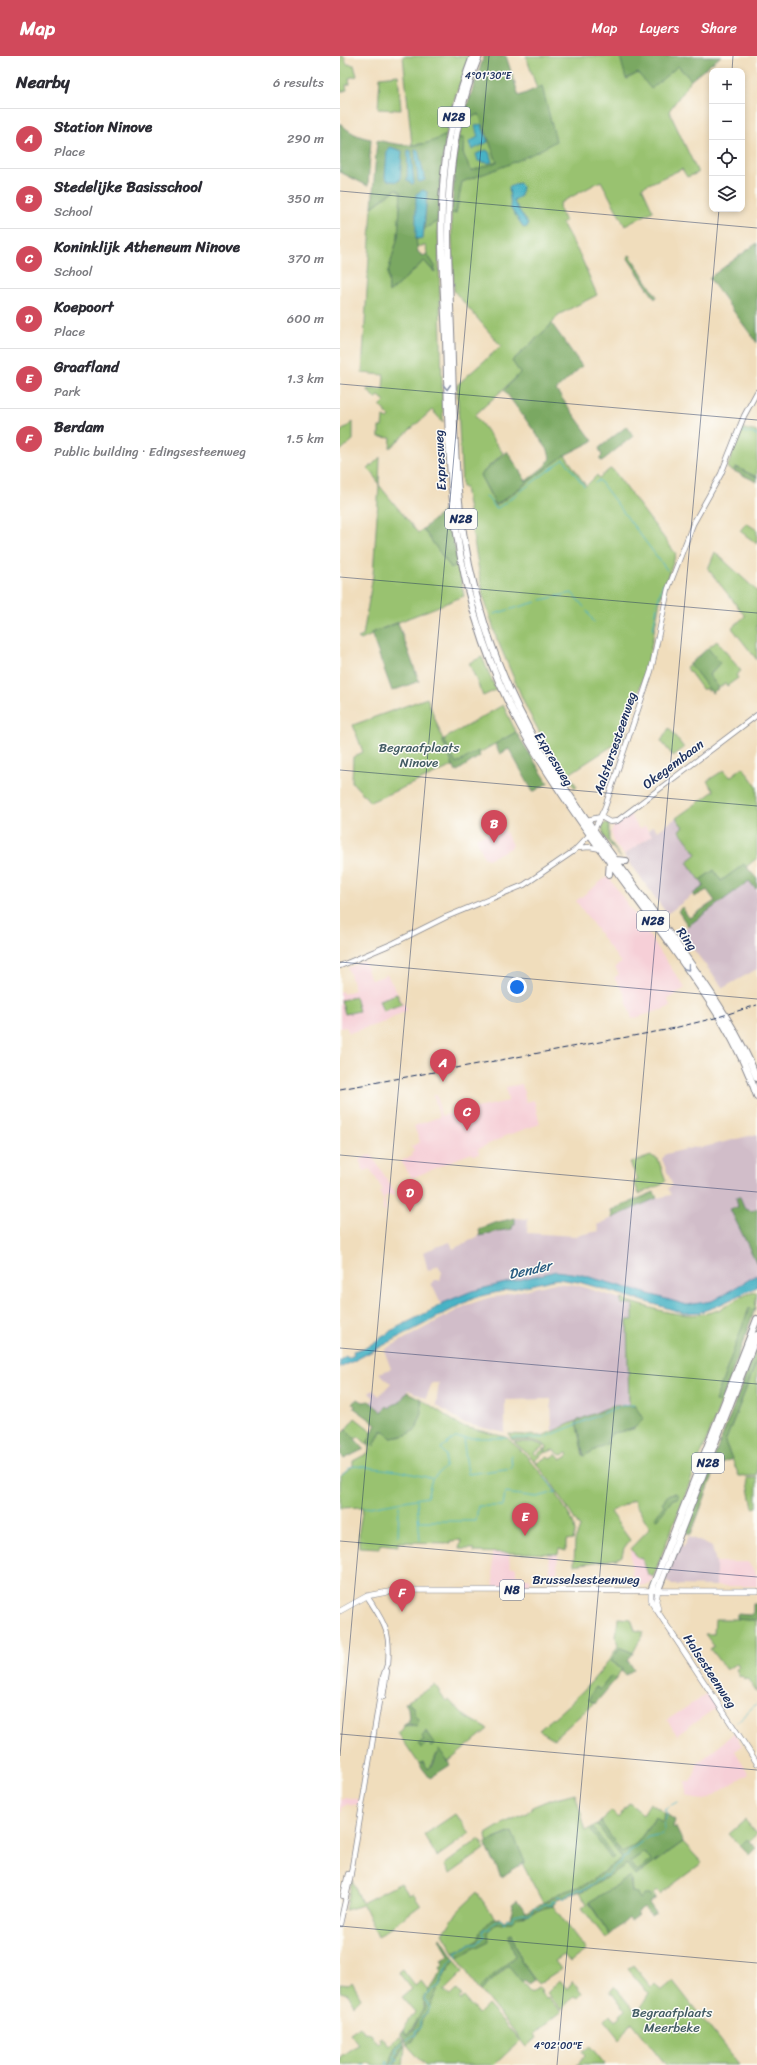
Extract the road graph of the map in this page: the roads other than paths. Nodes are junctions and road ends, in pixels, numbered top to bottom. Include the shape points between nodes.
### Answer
1 (473, 56) edge
2 (479, 56) edge
3 (757, 392) edge
4 (757, 715) edge
5 (601, 817) junction
6 (587, 820) junction
7 (592, 832) junction
8 (577, 848) junction
9 (601, 849) junction
10 (613, 860) junction
11 (626, 861) dead end
12 (620, 875) junction
13 (340, 966) edge
14 (730, 1026) junction
15 (757, 1078) edge
16 (757, 1096) edge
17 (757, 1318) edge
18 (757, 1335) edge
19 (654, 1590) junction
20 (757, 1591) edge
21 (367, 1596) junction
22 (340, 1611) edge
23 (757, 1763) edge
24 (352, 1856) junction
25 (340, 1916) edge
26 (340, 1924) edge

1 -> 7 highway, Expresweg / N28 via 450,133 442,198 450,466 456,524 468,589 481,632 515,716 535,752
2 - 6 highway, Expresweg / N28 via 462,106 456,134 450,165 448,208 456,464 462,523 477,599 503,675 540,749
3 - 5 main road, Aalstersesteenweg via 744,416 719,479 693,524 668,589 651,671
4 - 5 main road, Okegembaan via 617,821 610,822
5 - 6 main road
5 - 7 main road, Aalstersesteenweg
6 - 7 highway, Expresweg / N28
7 - 8 main road, Aalstersesteenweg
7 - 9 highway, Ring / N28
7 - 10 highway, Ring / N28
8 - 9 main road
8 - 13 main road, Aalstersesteenweg via 524,885 446,917
9 - 10 highway, Ring / N28
10 - 11 highway
10 - 12 highway, Ring / N28
10 - 12 highway via 611,876
10 - 14 highway, Ring / N28 via 706,984
12 -> 14 highway, Ring / N28
14 - 15 highway, N28
14 - 16 highway, N28
17 - 19 highway, N28
18 - 19 highway, N28
19 - 20 main road, Brusselsesteenweg / N8
19 - 21 main road, Brusselsesteenweg / N8 via 398,1590
19 - 23 main road, Halsesteenweg / N28 via 658,1611
21 - 22 main road, N8
21 - 24 main road via 380,1615 389,1641 388,1662 383,1677
24 - 25 main road
24 - 26 main road

